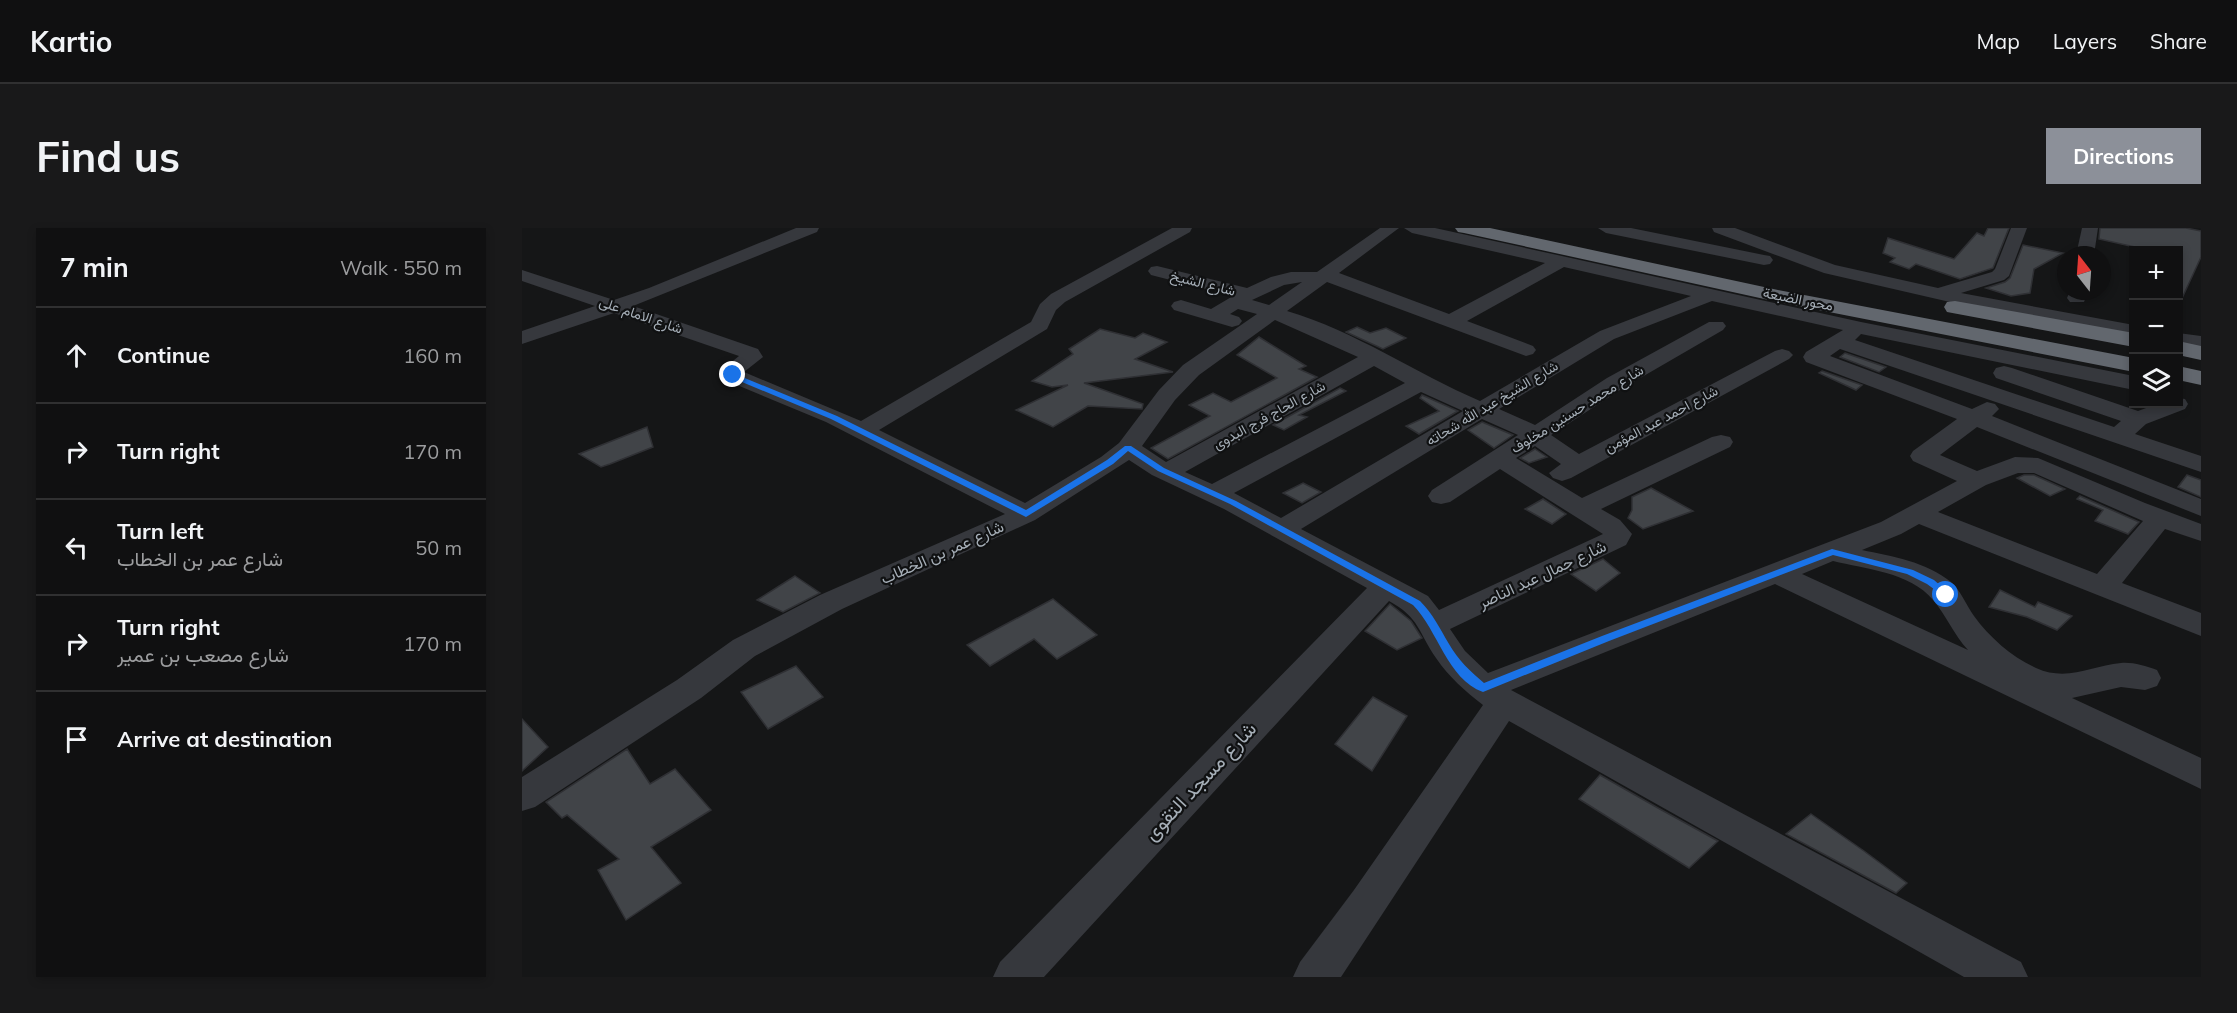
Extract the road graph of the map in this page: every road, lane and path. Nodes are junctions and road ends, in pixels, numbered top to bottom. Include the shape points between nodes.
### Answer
1 (811, 228) edge
2 (1184, 228) edge
3 (1391, 228) edge
4 (1412, 228) edge
5 (1464, 228) edge
6 (1554, 228) edge
7 (1606, 228) edge
8 (1720, 228) edge
9 (2019, 228) edge
10 (2090, 228) edge
11 (2087, 246) edge
12 (1562, 261) junction
13 (1830, 268) junction
14 (1157, 272) dead end
15 (522, 275) edge
16 (1324, 277) junction
17 (1712, 294) junction
18 (1938, 294) junction
19 (1243, 298) junction
20 (1180, 306) dead end
21 (614, 307) junction
22 (1214, 315) junction
23 (1264, 320) junction
24 (1450, 322) junction
25 (1716, 326) dead end
26 (1861, 328) junction
27 (2129, 330) edge
28 (522, 338) edge
29 (1915, 338) junction
30 (2129, 339) edge
31 (2183, 340) edge
32 (1838, 341) junction
33 (2201, 342) edge
34 (2183, 349) edge
35 (1526, 350) dead end
36 (2201, 353) edge
37 (1782, 355) dead end
38 (1372, 358) junction
39 (2129, 363) edge
40 (2129, 382) edge
41 (1421, 383) junction
42 (2186, 392) edge
43 (2001, 398) junction
44 (1481, 410) junction
45 (1975, 418) junction
46 (2138, 419) junction
47 (861, 431) junction
48 (1535, 435) junction
49 (1721, 442) dead end
50 (1128, 448) junction
51 (2092, 456) junction
52 (1499, 458) junction
53 (1578, 464) junction
54 (2201, 464) edge
55 (1166, 472) junction
56 (1977, 480) junction
57 (1541, 484) junction
58 (2201, 485) edge
59 (1213, 494) junction
60 (1441, 496) dead end
61 (1582, 508) junction
62 (2201, 508) edge
63 (1026, 514) junction
64 (1918, 514) junction
65 (2160, 518) junction
66 (1281, 529) junction
67 (2201, 533) edge
68 (1832, 552) junction
69 (1776, 573) junction
70 (1386, 586) junction
71 (2103, 586) junction
72 (2198, 619) edge
73 (1433, 625) junction
74 (2145, 678) dead end
75 (1493, 695) junction
76 (2201, 774) edge
77 (522, 796) edge
78 (1015, 977) edge
79 (1315, 977) edge
80 (2006, 977) edge

1 - 21 street
2 - 47 street via 1058,298 1047,308 1040,325
3 - 16 street, شارع عمر بن الخطاب
4 - 12 street
5 - 39 highway, محور الضبعة via 1779,296
6 - 30 highway, محور الضبعة
7 - 13 street via 1768,261
8 - 13 street
9 - 18 street via 2003,272
10 - 11 street
12 - 17 street
12 - 24 street
13 - 18 street
14 - 19 street, شارع الشيخ
15 - 21 street, شارع الامام على
16 - 19 street via 1287,277
16 - 23 street, شارع عمر بن الخطاب
16 - 24 street
17 - 26 street
17 - 44 street, شارع الشيخ عبد الله شحاته via 1607,335
18 - 27 street
19 - 22 street
19 - 23 street, شارع الشيخ
20 - 22 street
21 - 28 street
21 - 47 street, شارع الامام على via 752,353 749,361 734,369 733,375
22 - 23 street
23 - 38 street via 1349,344
23 - 50 street, شارع عمر بن الخطاب via 1191,370
24 - 35 street
25 - 48 street, شارع محمد حسنين مخلوف via 1615,383
26 - 29 street
26 - 32 street
29 - 40 street
29 - 46 street
31 - 33 street
32 - 43 street
32 - 45 street via 1814,357
34 - 36 highway
37 - 53 street, شارع احمد عبد المؤمن
38 - 41 street
38 - 55 street, شارع الحاج فرج البدوى
41 - 44 street
41 - 59 street
42 - 46 street
43 - 45 street
43 - 51 street
44 - 48 street
44 - 66 street, شارع الشيخ عبد الله شحاته
45 - 51 street
45 - 56 street via 1922,456
46 - 51 street
47 - 63 street
48 - 52 street, شارع محمد حسنين مخلوف
48 - 53 street
49 - 61 street
50 - 55 street
50 - 63 street, شارع عمر بن الخطاب
51 - 54 street
51 - 56 street via 2038,466 2021,463
51 - 58 street
51 - 62 street
51 - 65 street
52 - 57 street, شارع جمال عبد الناصر
52 - 60 street, شارع محمد حسنين مخلوف
53 - 57 street, شارع احمد عبد المؤمن
55 - 59 street
56 - 64 street
57 - 61 street, شارع جمال عبد الناصر
59 - 66 street
61 - 73 street, شارع جمال عبد الناصر via 1616,530 1616,539
63 - 77 street, شارع عمر بن الخطاب via 831,602 744,648 689,689
64 - 68 street
64 - 71 street
65 - 67 street
65 - 71 street
66 - 70 street
68 - 69 street
68 - 74 street via 1899,569 1930,582 1946,595 1965,626 1987,650 2027,678 2072,687 2116,674
69 - 75 street via 1606,638
69 - 76 street
70 - 73 street via 1417,603
70 - 78 street, شارع مسجد التقوى
71 - 72 street
73 - 75 street via 1464,672
75 - 79 street via 1368,903
75 - 80 street

